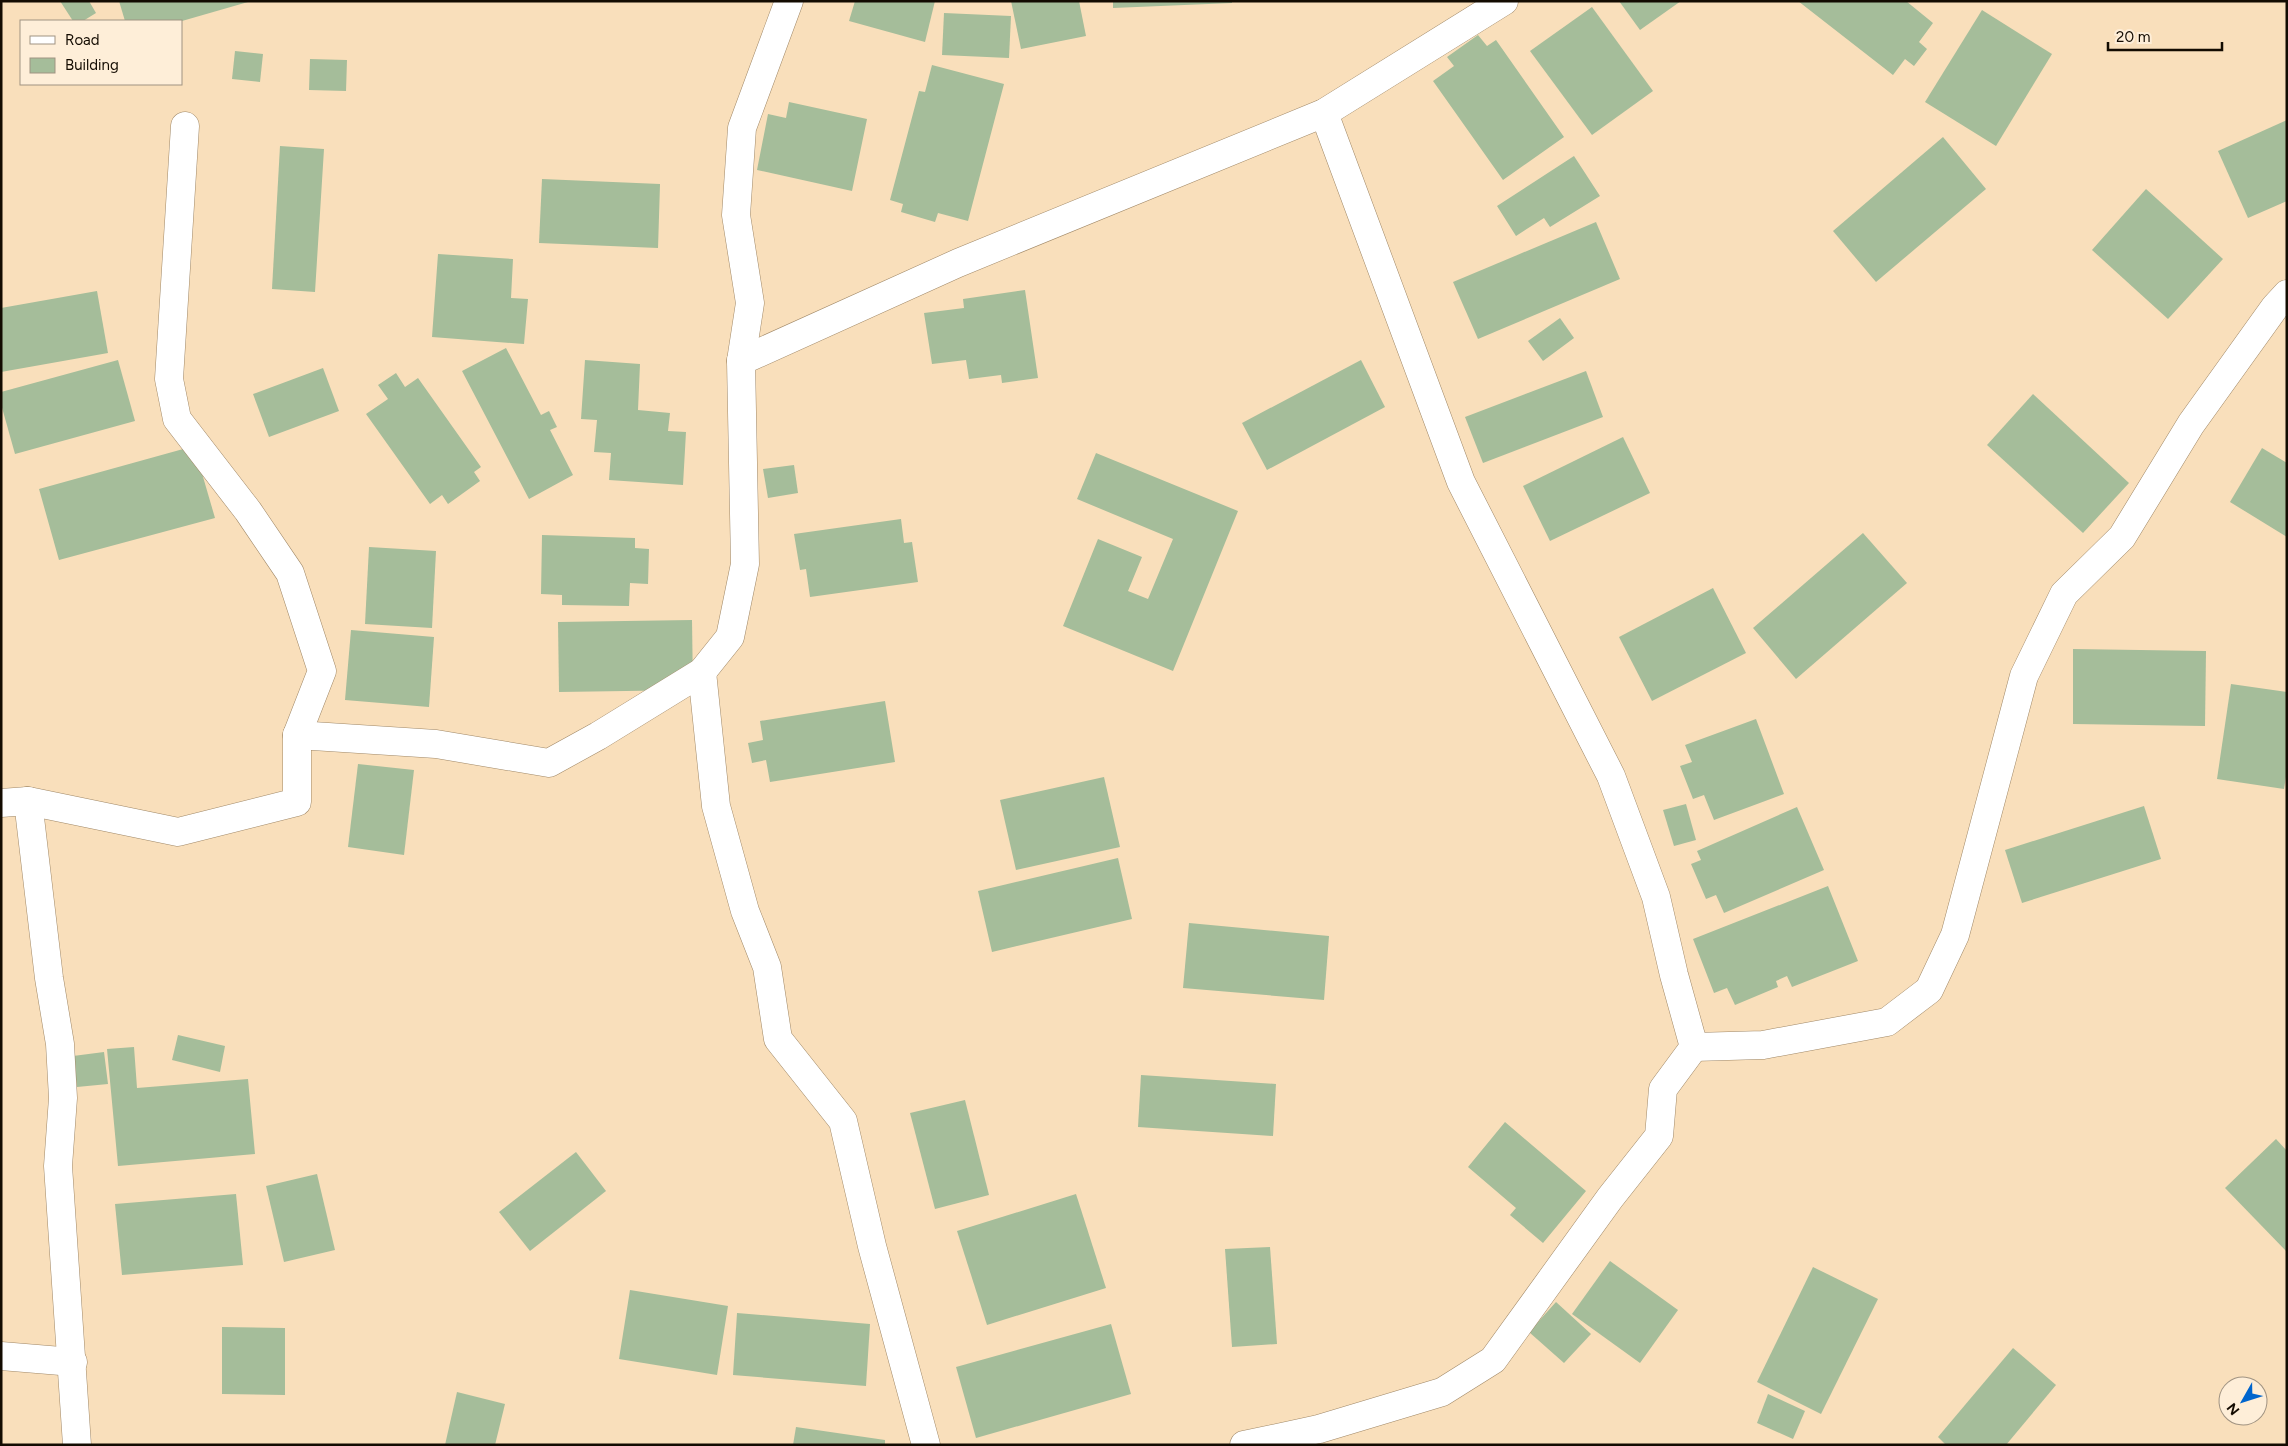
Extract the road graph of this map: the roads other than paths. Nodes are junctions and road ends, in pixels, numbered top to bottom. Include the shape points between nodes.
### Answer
1 (789, 1) edge
2 (1504, 1) edge
3 (1324, 113) junction
4 (184, 126) dead end
5 (2287, 294) edge
6 (741, 361) junction
7 (702, 672) junction
8 (297, 735) junction
9 (28, 801) junction
10 (1, 802) edge
11 (1694, 1047) junction
12 (1, 1356) edge
13 (73, 1362) junction
14 (77, 1445) edge
15 (926, 1445) edge
16 (1244, 1445) edge

1 - 6 street via 742,128 736,215 750,303
2 - 3 street
3 - 6 street via 958,263
3 - 11 street via 1461,482 1611,776 1656,897
4 - 8 street via 169,379 177,419 248,511 290,573 322,671
5 - 11 street via 2191,424 2122,538 2064,594 2024,676 1955,935 1929,990 1887,1022 1763,1046
6 - 7 street via 745,564 730,637
7 - 8 street via 549,763 436,744
7 - 15 street via 716,806 745,911 768,967 778,1039 844,1121 872,1246
8 - 9 street via 297,802 187,830 178,832
9 - 10 street
9 - 13 street via 60,1044 63,1098 58,1166
11 - 16 street via 1663,1090 1659,1136 1493,1360 1442,1392 1319,1428
12 - 13 street
13 - 14 street

